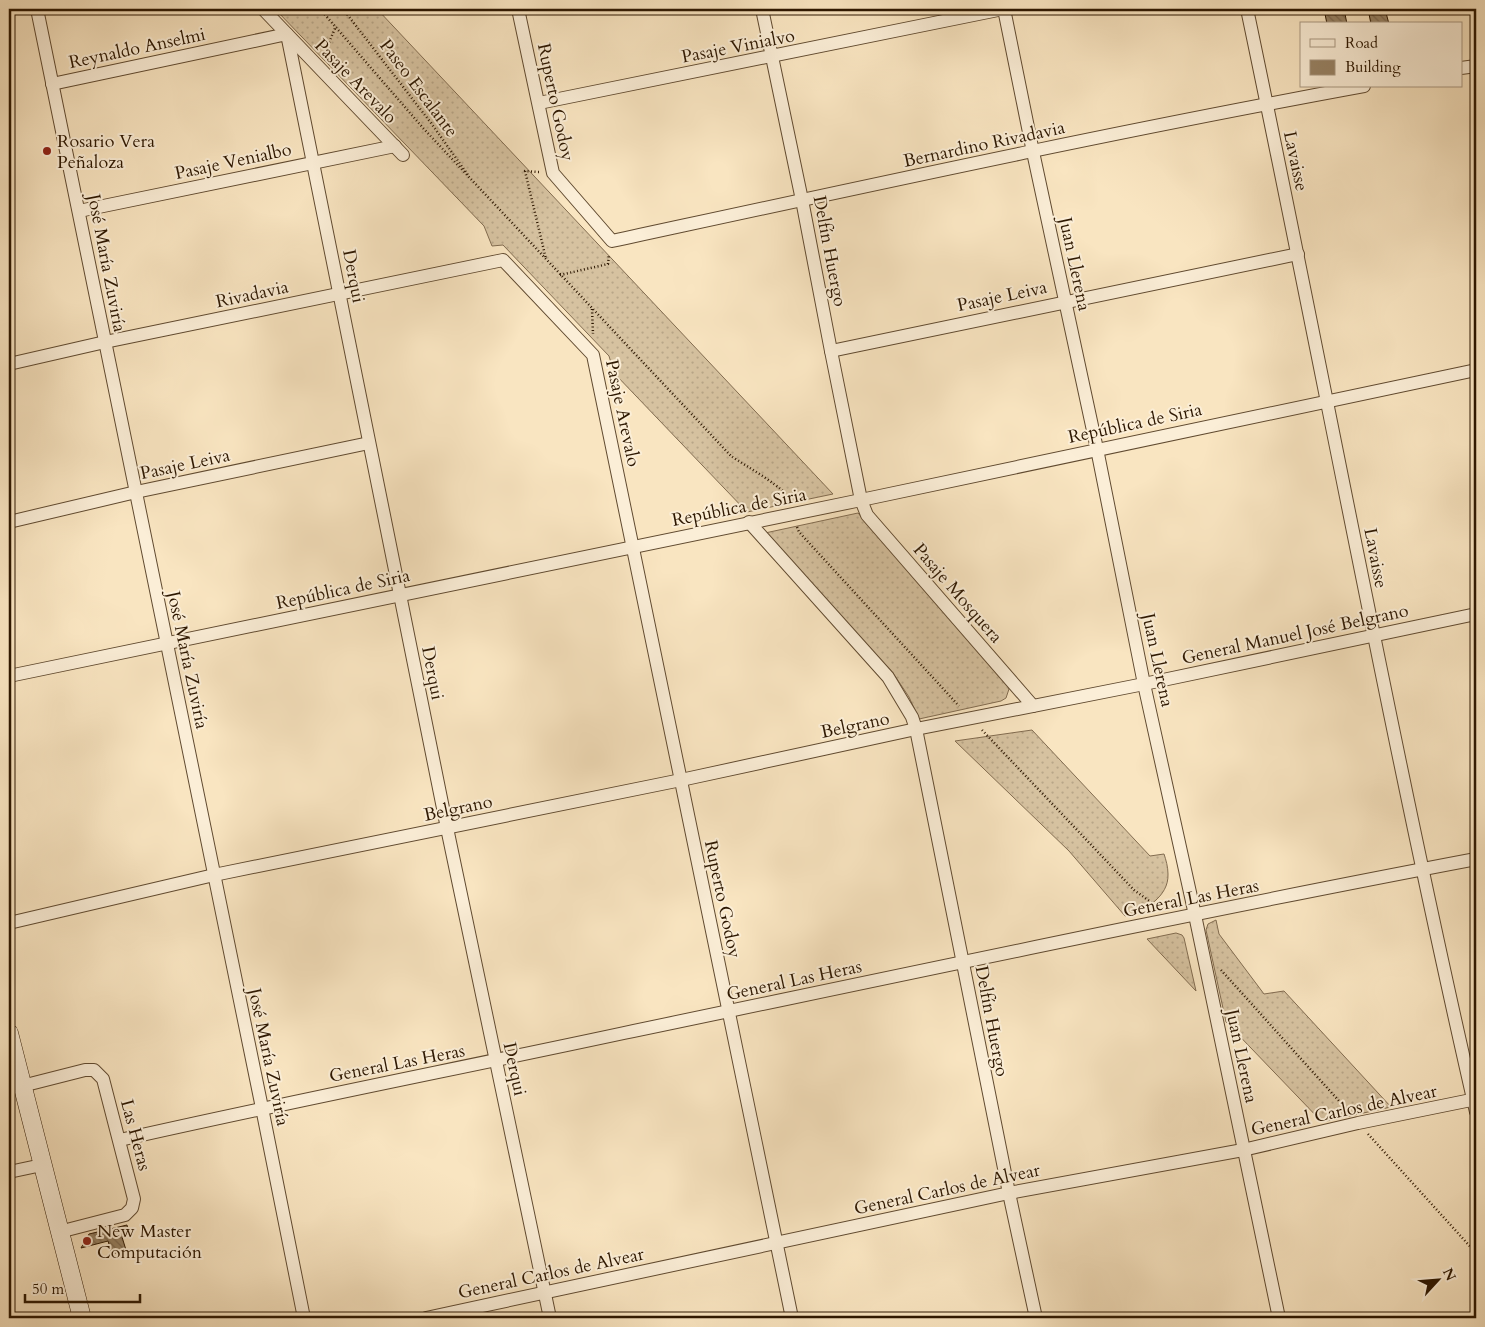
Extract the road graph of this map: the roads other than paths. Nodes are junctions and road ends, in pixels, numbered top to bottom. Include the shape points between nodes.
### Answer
1 (36, 9) edge
2 (263, 9) edge
3 (518, 9) edge
4 (762, 9) edge
5 (1003, 9) edge
6 (1246, 9) edge
7 (287, 34) junction
8 (772, 57) junction
9 (1476, 66) edge
10 (1462, 68) edge
11 (52, 84) junction
12 (1353, 88) edge
13 (539, 103) junction
14 (1267, 104) junction
15 (399, 150) joint
16 (1033, 152) junction
17 (314, 162) junction
18 (802, 200) junction
19 (79, 211) junction
20 (612, 241) joint
21 (1298, 254) junction
22 (504, 260) joint
23 (340, 294) junction
24 (1065, 301) junction
25 (105, 342) junction
26 (831, 351) junction
27 (9, 364) edge
28 (1476, 370) edge
29 (1328, 401) junction
30 (369, 443) junction
31 (1097, 449) junction
32 (136, 492) junction
33 (861, 500) junction
34 (9, 522) edge
35 (749, 522) junction
36 (633, 546) junction
37 (400, 595) junction
38 (1476, 614) edge
39 (1374, 636) junction
40 (167, 644) junction
41 (9, 676) edge
42 (1144, 684) junction
43 (1033, 706) junction
44 (916, 730) junction
45 (681, 780) junction
46 (447, 828) junction
47 (1476, 859) edge
48 (1421, 869) junction
49 (214, 875) junction
50 (1195, 915) junction
51 (9, 923) edge
52 (962, 962) junction
53 (728, 1011) junction
54 (9, 1033) edge
55 (495, 1061) junction
56 (22, 1086) junction
57 (1475, 1099) edge
58 (262, 1108) junction
59 (1476, 1112) edge
60 (120, 1140) junction
61 (1243, 1150) junction
62 (42, 1165) junction
63 (9, 1172) edge
64 (1009, 1193) junction
65 (59, 1232) junction
66 (776, 1244) junction
67 (545, 1292) junction
68 (82, 1318) edge
69 (304, 1318) edge
70 (426, 1318) edge
71 (550, 1318) edge
72 (792, 1318) edge
73 (1036, 1318) edge
74 (1279, 1318) edge

1 - 11 street, José María Zuviría
2 - 7 street, Pasaje Arevalo
3 - 13 street, Ruperto Godoy
4 - 8 street, Delfín Huergo
5 - 8 street, Pasaje Vinialvo
5 - 16 street, Juan Llerena
6 - 14 street, Lavaisse
7 - 11 street, Reynaldo Anselmi
7 - 15 street, Pasaje Arevalo
7 - 17 street, Derqui
8 - 13 street, Pasaje Vinialvo
8 - 18 street, Delfín Huergo
9 - 10 street
11 - 19 street, José María Zuviría
12 - 14 street, Bernardino Rivadavia
13 - 20 street, Ruperto Godoy via 553,173
14 - 16 street, Bernardino Rivadavia
14 - 21 street, Lavaisse
15 - 17 street, Pasaje Venialbo
16 - 18 street, Bernardino Rivadavia
16 - 24 street, Juan Llerena
17 - 19 street, Pasaje Venialbo
17 - 23 street, Derqui
18 - 20 street, Bernardino Rivadavia
18 - 26 street, Delfín Huergo
19 - 25 street, José María Zuviría
21 - 24 street, Pasaje Leiva
21 - 29 street, Lavaisse
22 - 23 street, Rivadavia
22 - 36 street, Pasaje Arevalo via 593,356
23 - 25 street, Rivadavia
23 - 30 street, Derqui
24 - 26 street, Pasaje Leiva
24 - 31 street, Juan Llerena
25 - 27 street, Rivadavia
25 - 32 street, José María Zuviría
26 - 33 street, Delfín Huergo
28 - 29 street, República de Siria
29 - 31 street, República de Siria
29 - 39 street, Lavaisse
30 - 32 street, Pasaje Leiva
30 - 37 street, Derqui
31 - 33 street, República de Siria
31 - 42 street, Juan Llerena
32 - 34 street, Pasaje Leiva
32 - 40 street, José María Zuviría
33 - 35 street, República de Siria
33 - 43 street, Pasaje Mosquera via 867,515
35 - 36 street, República de Siria
35 - 44 street via 888,677 909,711
36 - 37 street, República de Siria
36 - 45 street, Ruperto Godoy
37 - 40 street, República de Siria
37 - 46 street, Derqui
38 - 39 street, General Manuel José Belgrano
39 - 42 street, General Manuel José Belgrano
39 - 48 street, Lavaisse
40 - 41 street, República de Siria
40 - 49 street, José María Zuviría
42 - 43 street, General Manuel José Belgrano
42 - 50 street, Juan Llerena
43 - 44 street, General Manuel José Belgrano
44 - 45 street, Belgrano
44 - 52 street, Delfín Huergo
45 - 46 street, Belgrano
45 - 53 street, Ruperto Godoy
46 - 49 street, Belgrano
46 - 55 street, Derqui
47 - 48 street, General Las Heras
48 - 50 street, General Las Heras
48 - 57 street, Lavaisse
49 - 51 street, Belgrano
49 - 58 street, José María Zuviría
50 - 52 street, General Las Heras
50 - 61 street, Juan Llerena
52 - 53 street, General Las Heras
52 - 64 street, Delfín Huergo
53 - 55 street, General Las Heras
53 - 66 street, Ruperto Godoy
54 - 56 main road
55 - 58 street, General Las Heras
55 - 67 street, Derqui
56 - 60 street, Las Heras via 94,1070 103,1079
56 - 62 main road
57 - 59 street, Lavaisse
57 - 61 street, General Carlos de Alvear
58 - 60 street, General Las Heras
58 - 69 street, José María Zuviría
60 - 65 street, Las Heras via 134,1199 132,1208 125,1215
61 - 64 street, General Carlos de Alvear
61 - 74 street, Juan Llerena
62 - 63 street
62 - 65 main road
64 - 66 street, General Carlos de Alvear
64 - 73 street, Delfín Huergo
65 - 68 main road
66 - 67 street, General Carlos de Alvear
66 - 72 street, Ruperto Godoy
67 - 70 street, General Carlos de Alvear
67 - 71 street, Derqui

